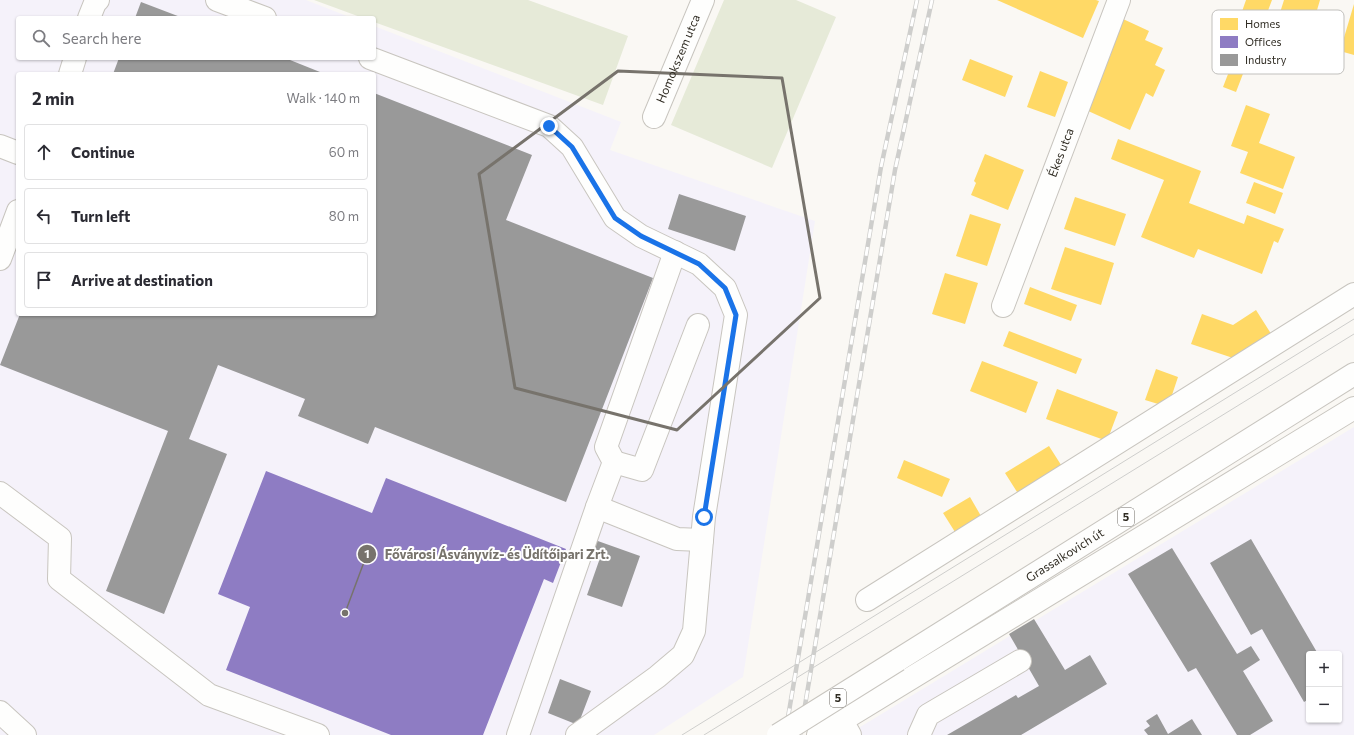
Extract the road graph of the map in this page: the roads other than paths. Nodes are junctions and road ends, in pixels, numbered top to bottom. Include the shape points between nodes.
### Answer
1 (98, 0) edge
2 (217, 0) edge
3 (703, 0) edge
4 (1118, 0) edge
5 (90, 16) edge
6 (260, 16) edge
7 (74, 60) edge
8 (375, 60) edge
9 (71, 72) edge
10 (654, 117) dead end
11 (0, 146) edge
12 (16, 152) edge
13 (16, 216) edge
14 (675, 252) junction
15 (0, 259) edge
16 (1354, 294) edge
17 (1003, 306) dead end
18 (698, 325) dead end
19 (1354, 374) edge
20 (1354, 408) edge
21 (614, 462) junction
22 (0, 493) edge
23 (596, 506) junction
24 (702, 540) junction
25 (867, 600) dead end
26 (1020, 661) dead end
27 (903, 669) junction
28 (0, 712) edge
29 (841, 719) edge
30 (25, 735) edge
31 (318, 735) edge
32 (518, 735) edge
33 (577, 735) edge
34 (778, 735) edge
35 (818, 735) edge
36 (919, 735) edge

1 - 5 main road via 94,3
2 - 6 main road
3 - 10 main road, Homokszem utca
4 - 17 main road, Ékes utca
7 - 9 main road
8 - 14 main road via 549,126 572,147 615,218 641,236
11 - 12 main road
13 - 15 main road
14 - 21 main road via 606,447
14 - 24 main road via 699,264 725,288 736,315
16 - 25 main road
18 - 21 main road via 642,470
19 - 27 main road, Grassalkovich út / 5
20 - 27 main road, Grassalkovich út / 5
21 - 23 main road
22 - 31 main road via 60,538 59,579 209,695
23 - 24 main road via 677,539
23 - 32 main road
24 - 33 main road via 694,631 683,655
26 - 36 main road via 928,715
27 - 29 main road, 5, bridge
28 - 30 main road
29 - 34 main road, 5, bridge
29 - 35 main road, 5

